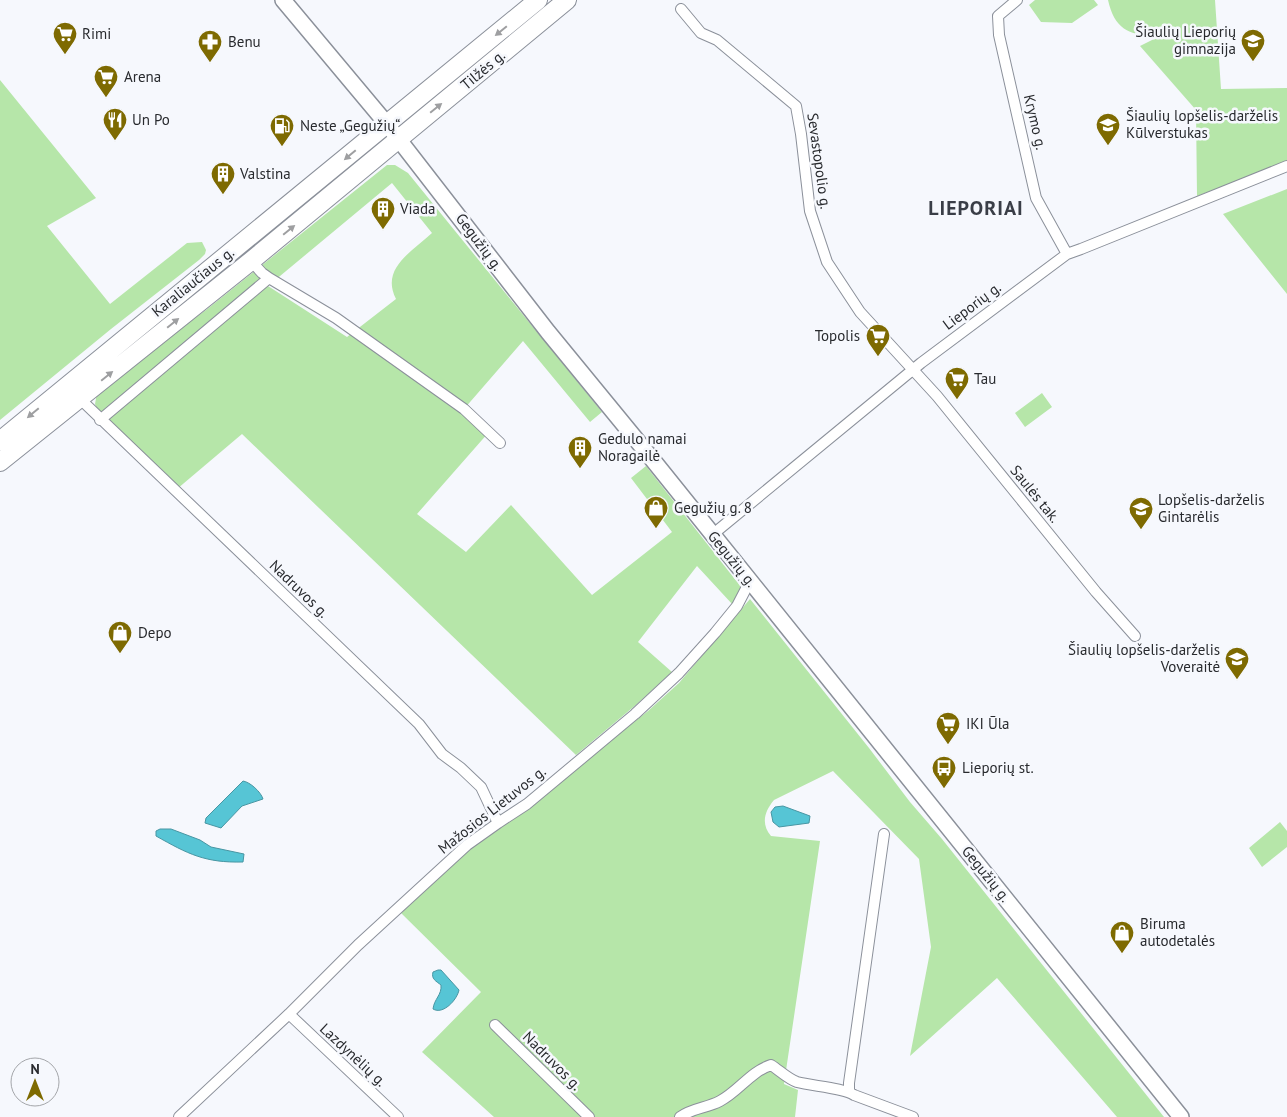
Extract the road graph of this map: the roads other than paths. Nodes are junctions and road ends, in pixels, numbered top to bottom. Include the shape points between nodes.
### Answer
1 (283, 0) edge
2 (538, 0) edge
3 (567, 0) edge
4 (1017, 0) edge
5 (680, 9) dead end
6 (386, 123) junction
7 (399, 139) junction
8 (1287, 166) edge
9 (1067, 254) junction
10 (251, 261) junction
11 (269, 278) junction
12 (912, 370) junction
13 (73, 392) junction
14 (100, 420) junction
15 (0, 441) edge
16 (500, 442) dead end
17 (0, 462) edge
18 (712, 535) junction
19 (750, 581) junction
20 (1135, 636) dead end
21 (498, 823) junction
22 (884, 834) dead end
23 (289, 1014) junction
24 (495, 1025) dead end
25 (849, 1092) junction
26 (179, 1117) edge
27 (398, 1117) edge
28 (589, 1117) edge
29 (680, 1117) edge
30 (913, 1117) edge
31 (1181, 1117) edge

1 - 6 main road, Gegužių g.
2 -> 6 highway, Tilžės g.
7 -> 3 highway, Tilžės g.
4 - 9 street, Krymo g. via 998,16 999,35 1036,198
5 - 12 street, Sevastopolio g. via 701,34 717,40 796,106 810,212 827,262 860,312
6 - 7 main road, Gegužių g.
6 -> 13 highway, Karaliaučiaus g.
10 -> 7 highway, Karaliaučiaus g.
7 - 18 main road, Gegužių g. via 548,332
8 - 9 street, Lieporių g.
9 - 12 street, Lieporių g.
10 - 11 street, Karaliaučiaus g.
13 -> 10 highway, Karaliaučiaus g.
11 - 14 street
11 - 16 street, Karaliaučiaus g. via 336,318 432,386 464,409
12 - 18 street, Lieporių g.
12 - 20 street, Saulės tak.
13 - 14 street, Nadruvos g.
13 -> 15 highway, Karaliaučiaus g.
13 - 17 highway, Karaliaučiaus g.
14 - 21 street, Nadruvos g. via 419,724 442,754 481,787
18 - 19 main road, Gegužių g.
19 - 21 street, Mažosios Lietuvos g. via 737,606 679,673 528,804
19 - 31 main road, Gegužių g.
21 - 23 street, Mažosios Lietuvos g. via 445,865
22 - 25 street
23 - 26 street, Mažosios Lietuvos g.
23 - 27 street, Lazdynėlių g.
24 - 28 street, Nadruvos g.
25 - 29 street via 795,1081 771,1064 720,1101
25 - 30 street

